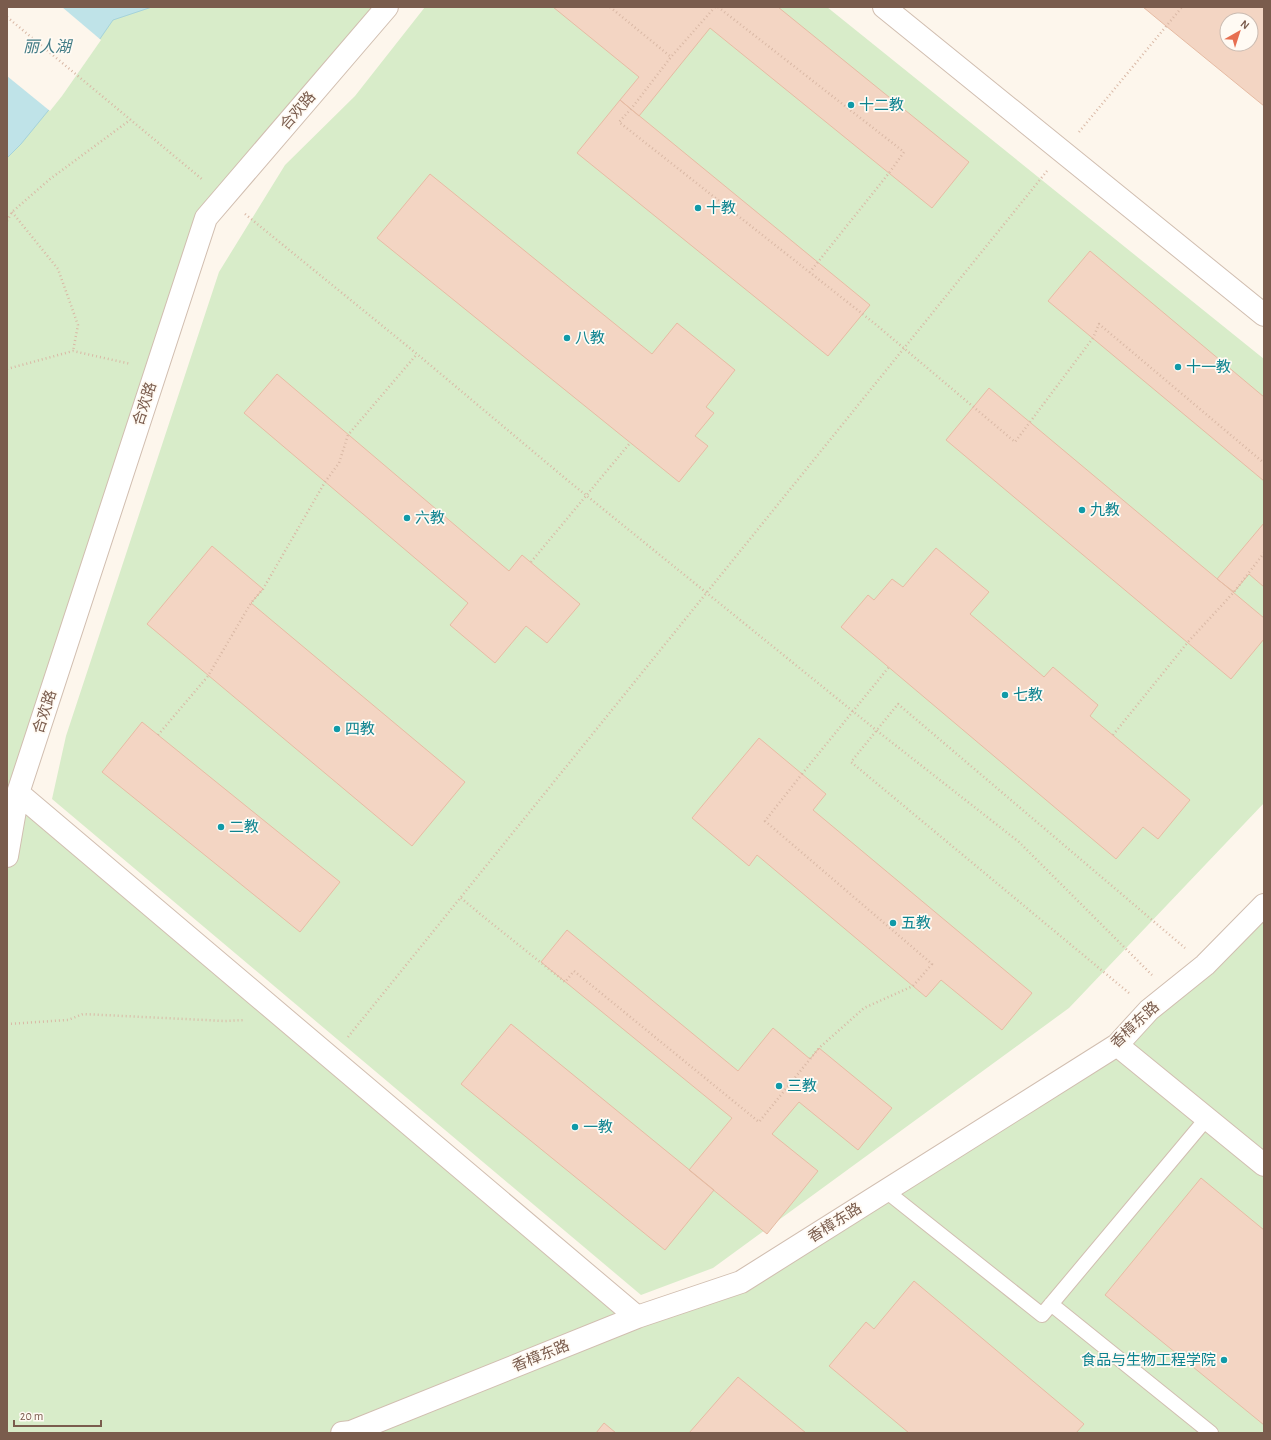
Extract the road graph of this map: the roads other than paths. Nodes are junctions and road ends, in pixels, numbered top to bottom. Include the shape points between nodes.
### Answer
1 (387, 7) edge
2 (884, 7) edge
3 (1264, 315) edge
4 (18, 793) junction
5 (7, 856) edge
6 (1264, 905) edge
7 (1117, 1045) junction
8 (1207, 1118) junction
9 (1264, 1165) edge
10 (886, 1191) junction
11 (1051, 1304) junction
12 (638, 1318) junction
13 (1197, 1428) edge
14 (342, 1433) edge
15 (1211, 1433) edge

1 - 4 street, 合欢路 via 206,218
2 - 3 street
4 - 5 street, 合欢路
4 - 12 street
6 - 7 street, 香樟东路 via 1205,965 1149,1010
7 - 8 street
7 - 10 street, 香樟东路
8 - 9 street
8 - 11 lane
10 - 11 lane via 1042,1315
10 - 12 street, 香樟东路 via 741,1282
11 - 13 lane
12 - 14 street, 香樟东路 via 351,1432
13 - 15 lane

